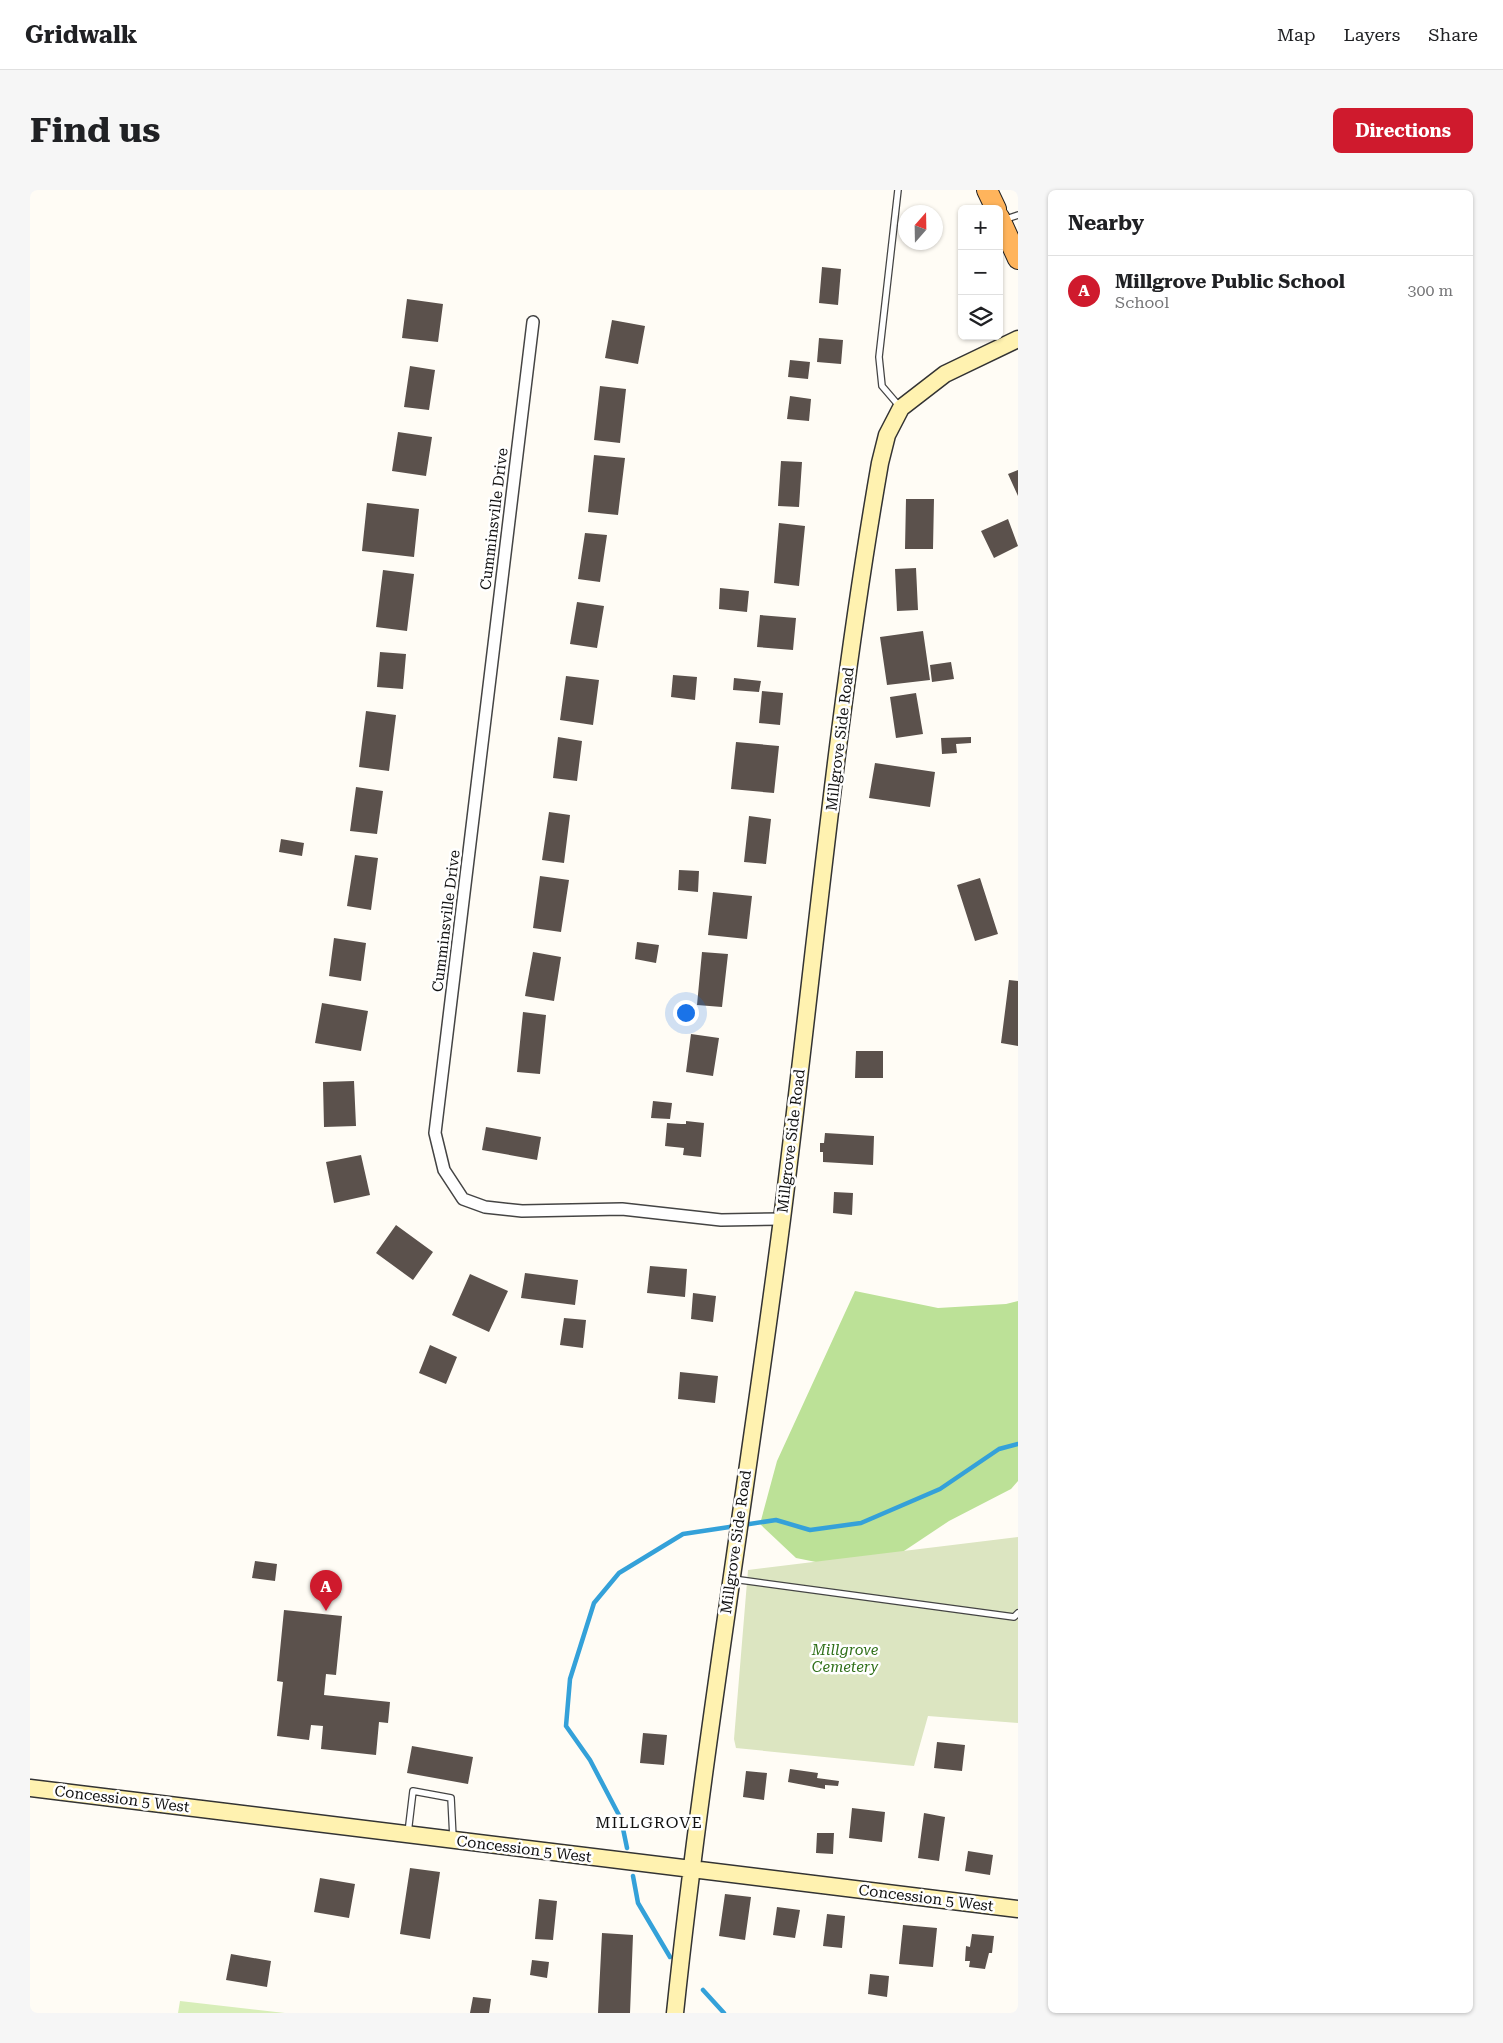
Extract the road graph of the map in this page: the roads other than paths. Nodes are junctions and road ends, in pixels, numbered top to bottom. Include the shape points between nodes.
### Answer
1 (898, 190) edge
2 (987, 190) edge
3 (997, 205) edge
4 (1003, 215) edge
5 (1018, 259) edge
6 (533, 322) dead end
7 (1018, 338) edge
8 (902, 408) junction
9 (782, 1219) junction
10 (731, 1579) junction
11 (1018, 1612) edge
12 (30, 1788) edge
13 (408, 1834) junction
14 (453, 1840) junction
15 (690, 1869) junction
16 (1018, 1909) edge
17 (675, 2013) edge

1 - 8 lane via 879,357 882,386
2 - 3 highway
4 - 5 highway
6 - 9 street, Cumminsville Drive via 435,1133 444,1170 463,1199 485,1207 522,1211 622,1210 721,1220
7 - 8 main road, Millgrove Side Road via 945,374
8 - 9 main road, Millgrove Side Road via 887,435 869,529 841,721
9 - 10 main road, Millgrove Side Road
10 - 11 lane via 1014,1617
10 - 15 main road, Millgrove Side Road
12 - 13 main road, Concession 5 West
13 - 14 main road, Concession 5 West
13 - 14 lane via 413,1791 451,1798
14 - 15 main road, Concession 5 West
15 - 16 main road, Concession 5 West
15 - 17 main road, Millgrove Side Road

